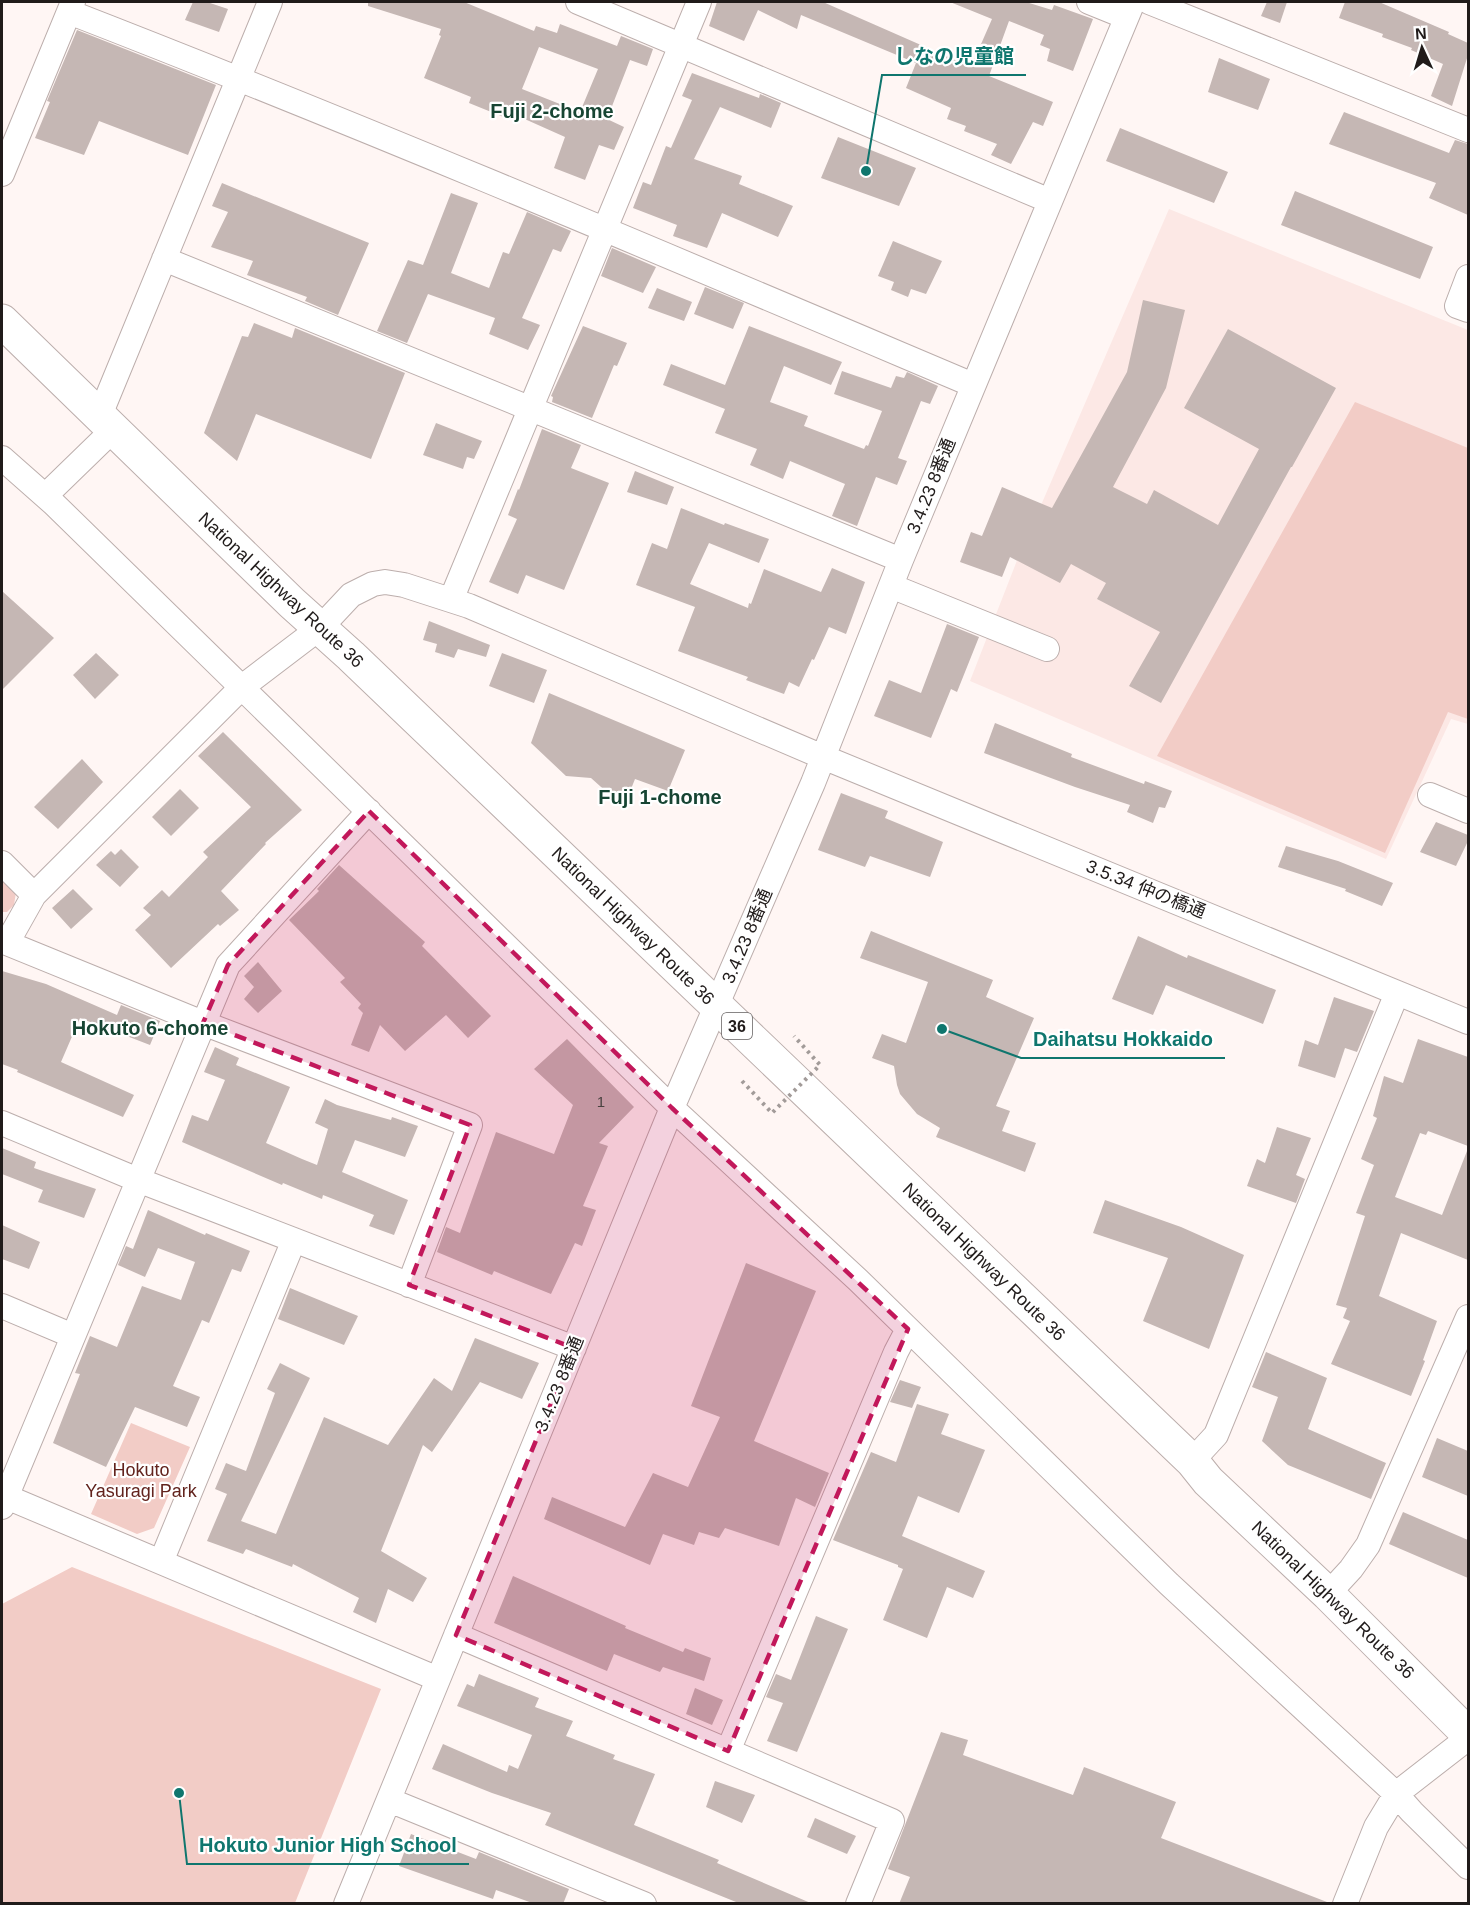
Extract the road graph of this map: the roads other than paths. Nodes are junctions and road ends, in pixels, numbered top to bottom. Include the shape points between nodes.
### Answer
1 (270, 2) edge
2 (578, 2) edge
3 (699, 2) edge
4 (1089, 2) edge
5 (1149, 2) edge
6 (71, 7) edge
7 (1130, 9) edge
8 (682, 44) junction
9 (239, 78) junction
10 (1468, 130) edge
11 (2, 174) edge
12 (1050, 201) junction
13 (605, 229) junction
14 (164, 259) junction
15 (1468, 277) edge
16 (1468, 310) edge
17 (2, 321) edge
18 (973, 385) junction
19 (530, 409) junction
20 (107, 422) junction
21 (2, 458) edge
22 (45, 496) junction
23 (901, 560) junction
24 (891, 586) junction
25 (451, 600) junction
26 (321, 627) junction
27 (1047, 649) dead end
28 (242, 687) junction
29 (823, 757) junction
30 (1430, 795) dead end
31 (369, 811) junction
32 (1468, 811) edge
33 (2, 863) edge
34 (34, 895) junction
35 (4, 942) edge
36 (1397, 993) junction
37 (717, 1007) junction
38 (1468, 1022) edge
39 (203, 1023) junction
40 (672, 1108) junction
41 (2, 1123) edge
42 (138, 1180) junction
43 (294, 1240) junction
44 (409, 1285) junction
45 (2, 1306) edge
46 (1468, 1317) edge
47 (908, 1329) junction
48 (73, 1336) junction
49 (574, 1348) junction
50 (1192, 1461) junction
51 (3, 1500) edge
52 (160, 1562) junction
53 (1328, 1594) junction
54 (456, 1635) junction
55 (438, 1679) junction
56 (1468, 1736) edge
57 (728, 1751) junction
58 (1396, 1794) junction
59 (389, 1800) junction
60 (1468, 1867) edge
61 (346, 1904) edge
62 (644, 1904) edge
63 (858, 1904) edge
64 (1345, 1904) edge

1 - 9 street
2 - 8 street
3 - 8 street
4 - 7 street
5 - 10 street
6 - 9 street
6 - 11 street
7 - 12 street, 3.4.23 8番通
8 - 12 street
8 - 13 street
9 - 13 street
9 - 14 street
12 - 18 street, 3.4.23 8番通
13 - 18 street
13 - 19 street
14 - 19 street
14 - 20 street
15 - 16 street via 1457,306
17 - 20 highway, National Highway Route 36 / 36
18 - 23 street, 3.4.23 8番通
19 - 23 street
19 - 25 street
20 - 22 street
20 - 26 highway, National Highway Route 36 / 36
21 - 22 street
22 - 28 street
23 - 24 street, 3.4.23 8番通
24 - 27 street
24 - 29 street, 3.4.23 8番通
25 - 26 street, 3.5.34 仲の橋通 via 404,585 373,584 351,595
25 - 29 street, 3.5.34 仲の橋通
26 - 28 street, 3.5.34 仲の橋通
26 - 37 highway, National Highway Route 36 / 36
28 - 31 street
28 - 34 street, 3.5.34 仲の橋通
29 - 36 street, 3.5.34 仲の橋通
29 - 37 street, 3.4.23 8番通
30 - 32 street
31 - 39 street via 228,965
31 - 40 street
33 - 34 street
34 - 35 street, 3.5.34 仲の橋通
35 - 39 street
36 - 38 street, 3.5.34 仲の橋通
36 - 50 street via 1216,1435
37 - 40 street, 3.4.23 8番通
37 - 50 highway, National Highway Route 36 / 36
39 - 42 street
39 - 44 street via 470,1125
40 - 47 street
40 - 49 street, 3.4.23 8番通
41 - 42 street
42 - 43 street
42 - 48 street
43 - 44 street
43 - 52 street
44 - 49 street
45 - 48 street
46 - 53 street via 1368,1545
47 - 57 street
47 - 58 street via 1169,1584
48 - 51 street
49 - 54 street, 3.4.23 8番通
50 - 53 highway, National Highway Route 36 / 36 via 1208,1481
51 - 52 street
52 - 55 street
53 - 56 highway, National Highway Route 36 / 36
54 - 55 street, 3.4.23 8番通
54 - 57 street
55 - 59 street, 3.4.23 8番通
56 - 58 street
57 - 63 street via 891,1821
58 - 60 street
58 - 64 street via 1376,1827
59 - 61 street, 3.4.23 8番通
59 - 62 street

